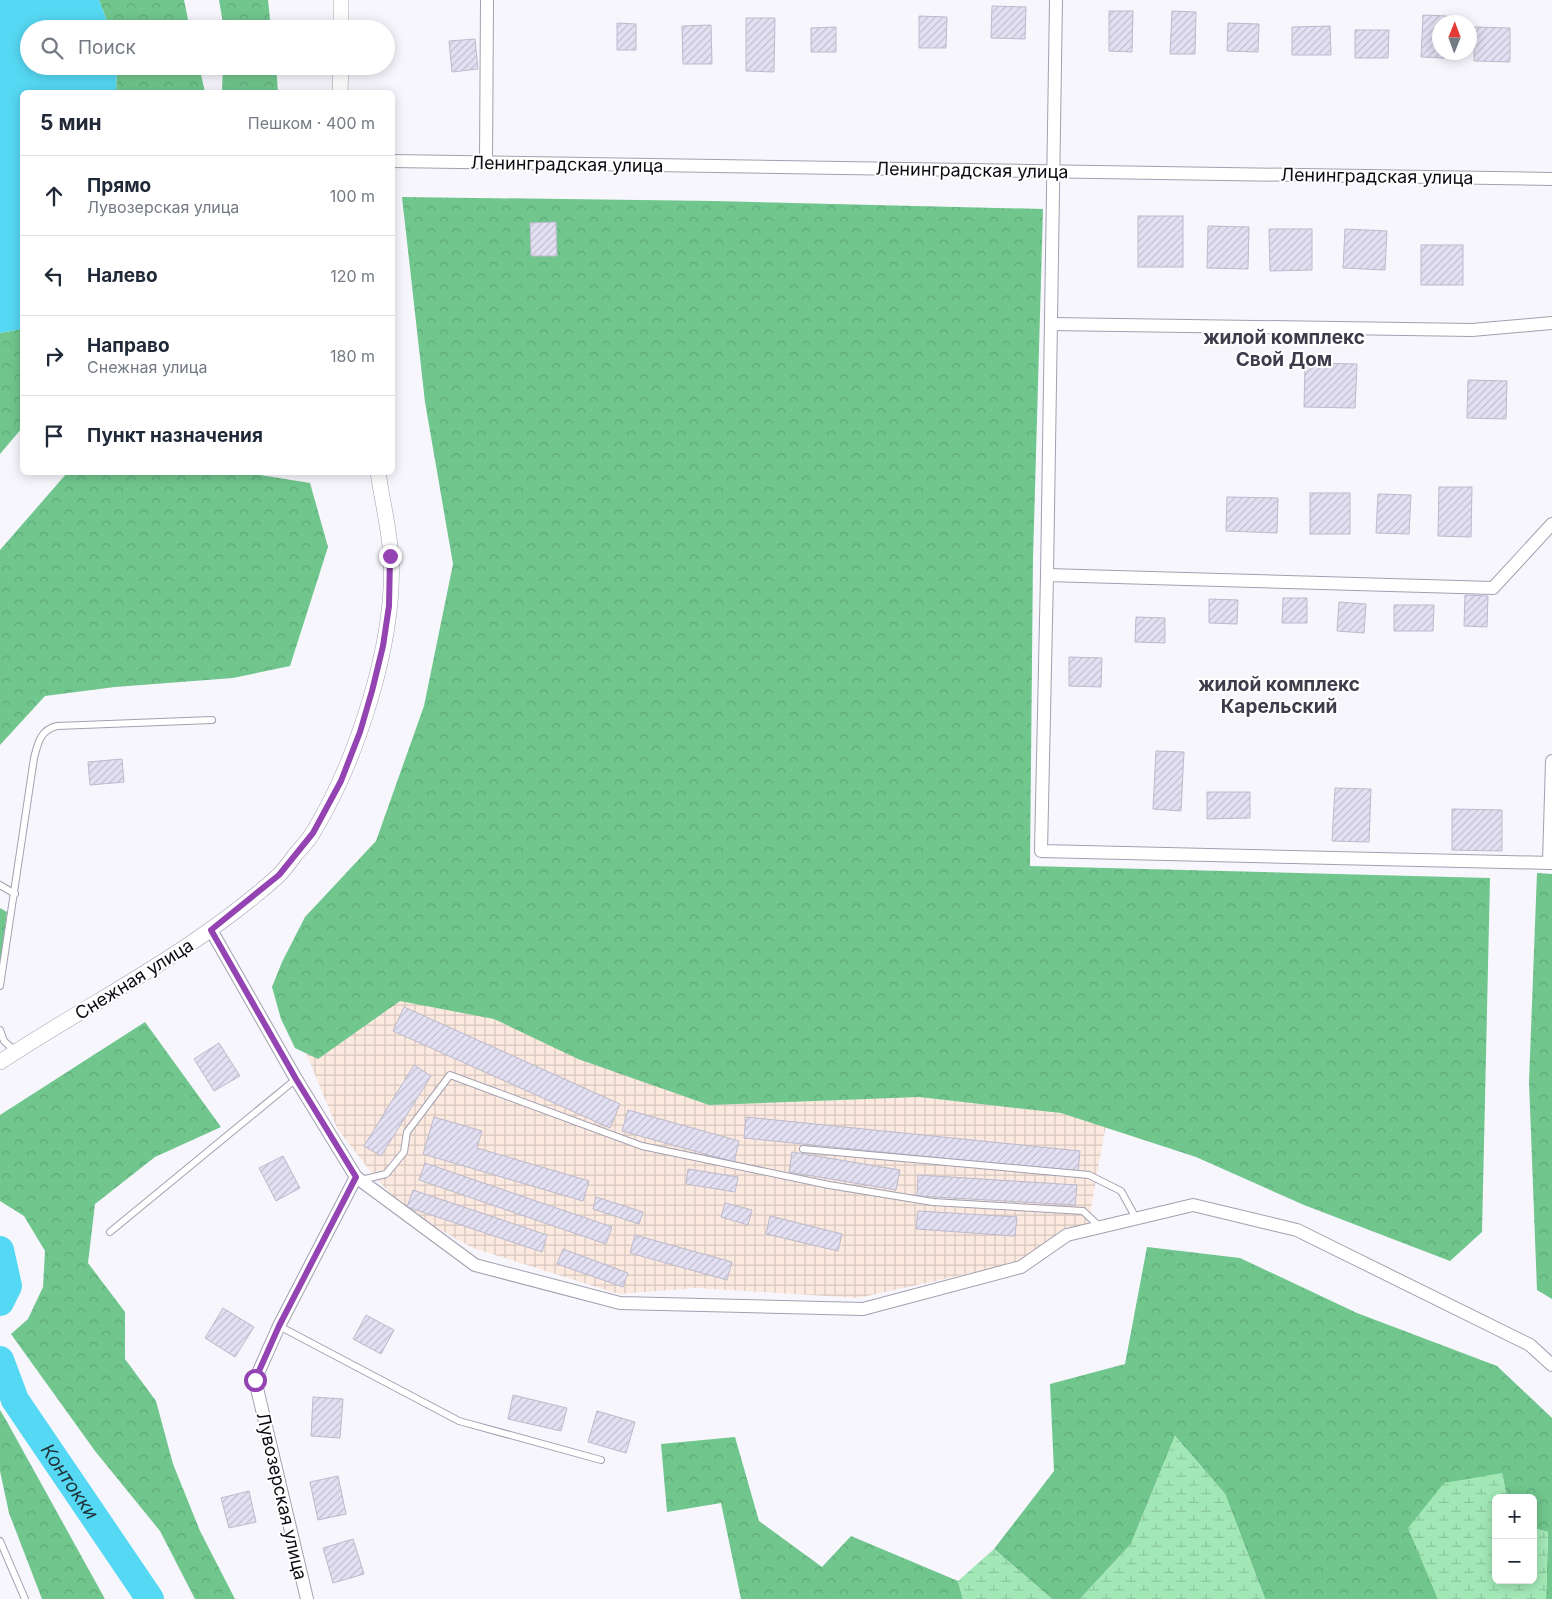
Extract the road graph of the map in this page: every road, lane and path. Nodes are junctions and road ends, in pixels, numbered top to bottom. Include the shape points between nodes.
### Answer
1 (341, 0) edge
2 (488, 0) edge
3 (1056, 0) edge
4 (341, 20) edge
5 (341, 75) edge
6 (340, 90) edge
7 (395, 161) edge
8 (486, 162) junction
9 (1053, 171) junction
10 (1552, 179) edge
11 (1552, 323) edge
12 (1051, 324) junction
13 (378, 475) edge
14 (1552, 524) edge
15 (1046, 575) junction
16 (212, 720) dead end
17 (1552, 761) edge
18 (1550, 863) edge
19 (0, 885) edge
20 (15, 894) junction
21 (211, 930) junction
22 (0, 986) edge
23 (0, 1030) edge
24 (16, 1052) junction
25 (0, 1062) edge
26 (296, 1079) junction
27 (803, 1149) dead end
28 (358, 1179) junction
29 (1136, 1218) junction
30 (1100, 1227) junction
31 (110, 1232) dead end
32 (279, 1326) junction
33 (1552, 1365) edge
34 (601, 1460) dead end
35 (0, 1541) edge
36 (25, 1599) edge
37 (307, 1599) edge

1 - 4 street
2 - 8 street
3 - 9 street
5 - 6 street
7 - 8 street, Ленинградская улица
8 - 9 street, Ленинградская улица
9 - 10 street, Ленинградская улица
9 - 12 street
11 - 12 street via 1472,330
12 - 15 street
13 - 21 street, Снежная улица via 390,556 389,606 383,646 360,732 341,781 313,833 279,875
14 - 15 street via 1493,588
15 - 18 street via 1041,851
16 - 20 lane via 57,726 43,732 34,758
17 - 18 street
19 - 20 lane
20 - 22 lane
21 - 24 street, Снежная улица
21 - 26 street
23 - 24 lane via 4,1041
24 - 25 street, Снежная улица
26 - 28 street
26 - 31 lane
27 - 29 lane via 1089,1175 1121,1191
28 - 30 street via 474,1265 620,1303 863,1308 1021,1267 1067,1235
28 - 30 lane via 386,1174 404,1152 407,1132 450,1075 642,1146 829,1185 932,1202 1083,1210
28 - 32 street, Лувозерская улица
29 - 30 street
29 - 33 street via 1193,1205 1296,1230 1530,1345
32 - 34 lane via 459,1421
32 - 37 street, Лувозерская улица via 255,1380
35 - 36 lane

